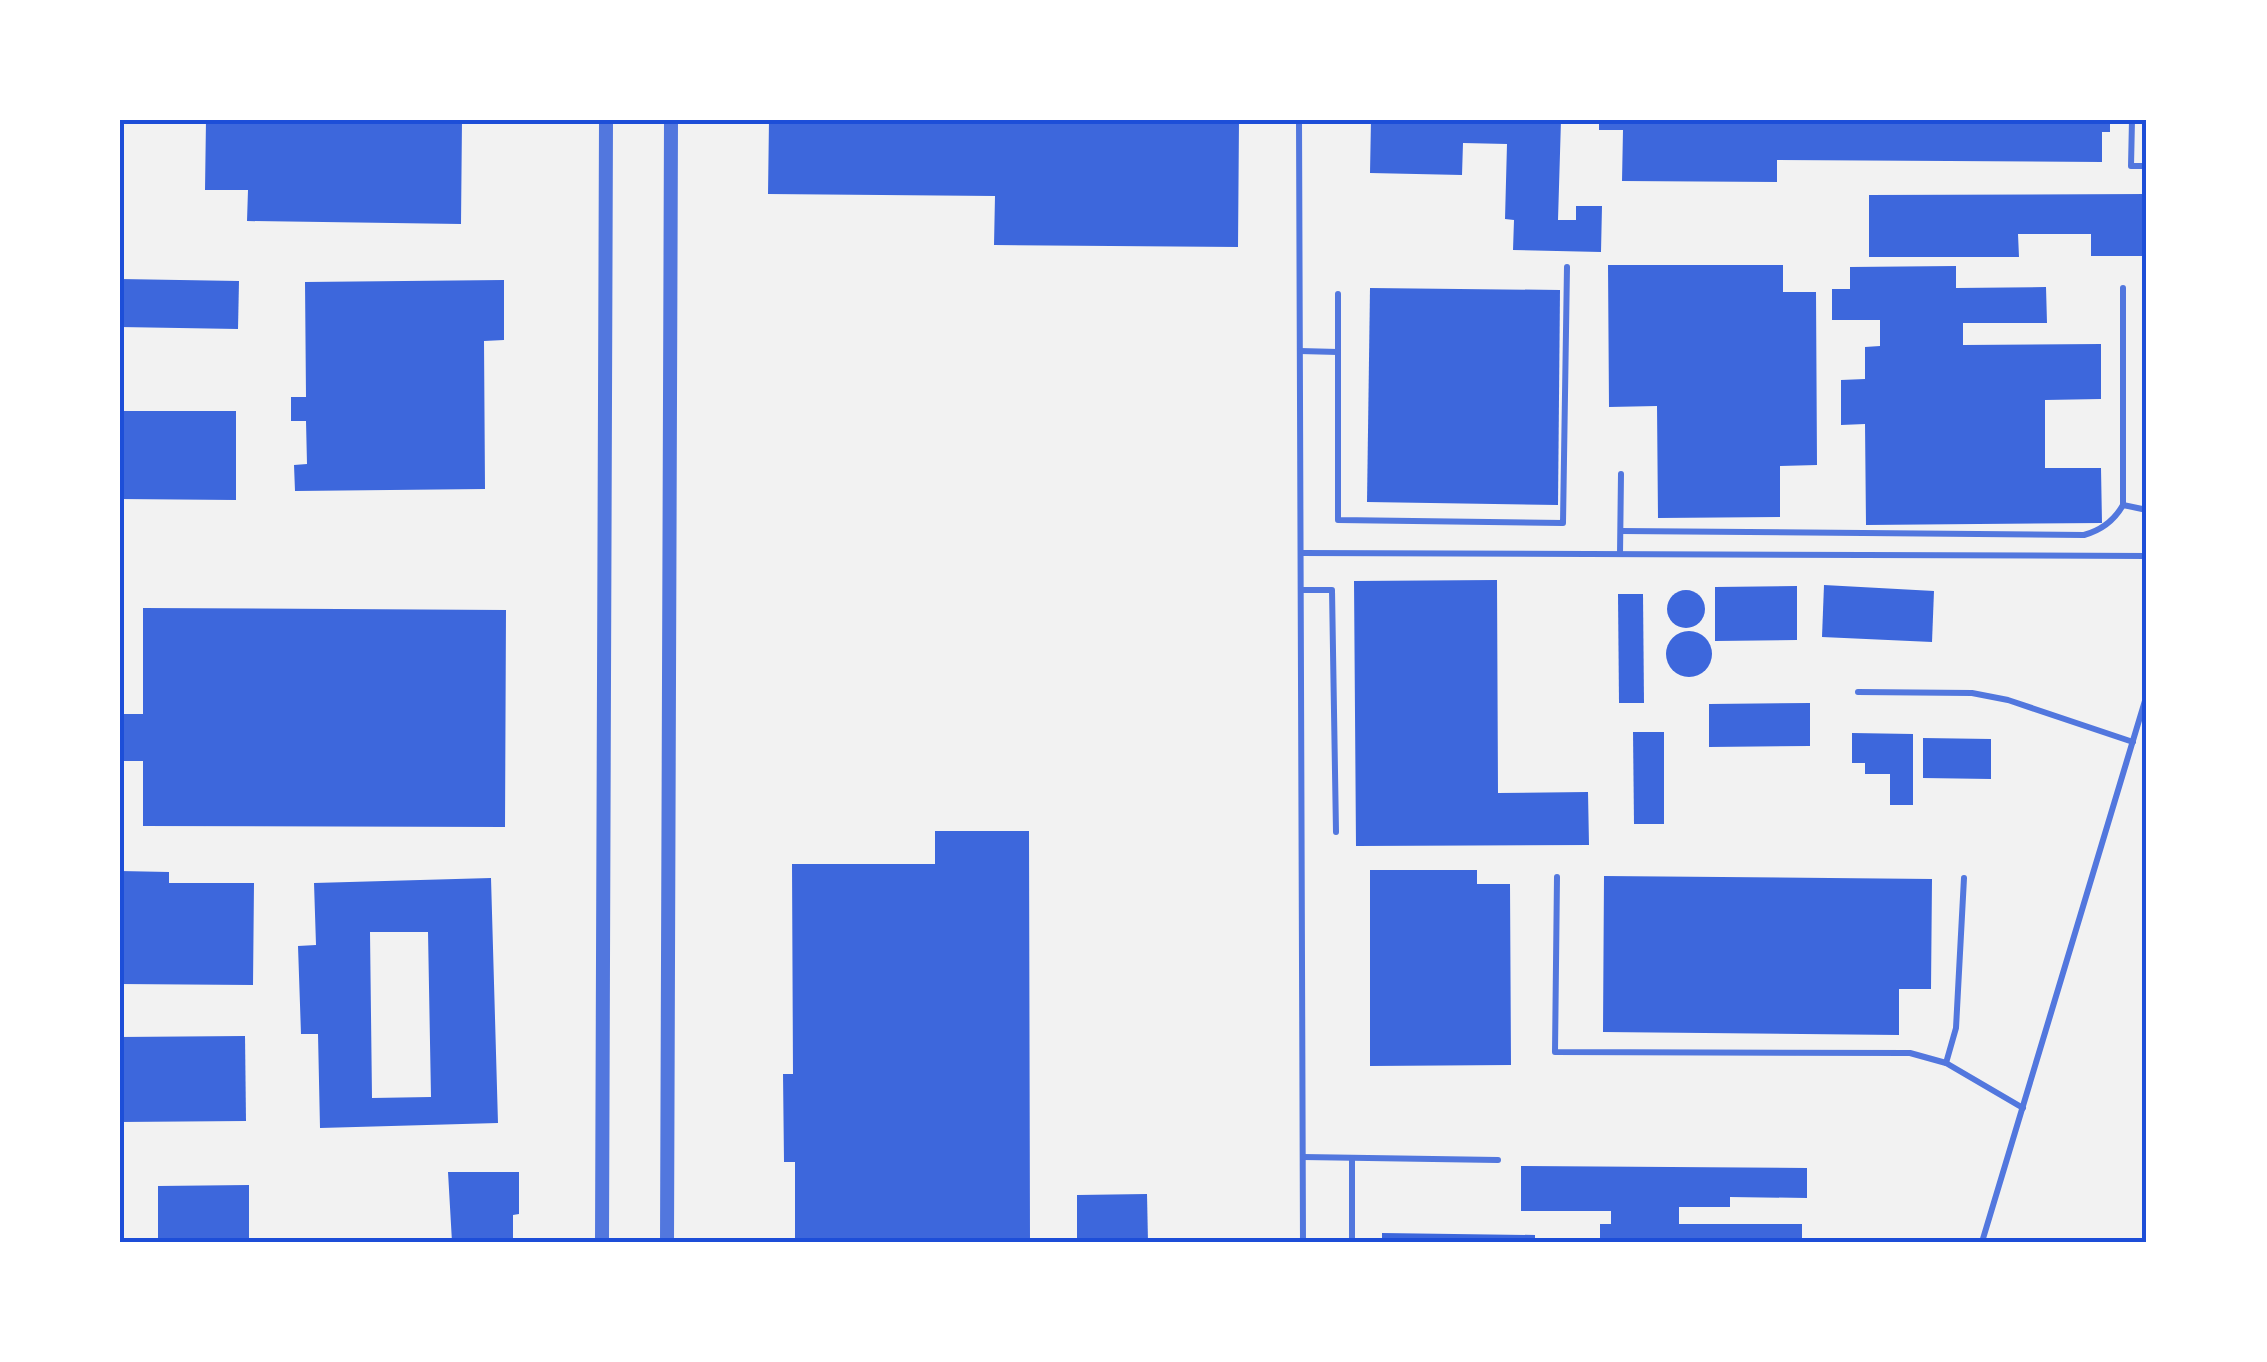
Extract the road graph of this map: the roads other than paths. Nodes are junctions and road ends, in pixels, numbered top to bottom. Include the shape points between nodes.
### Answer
1 (606, 120) edge
2 (671, 120) edge
3 (1299, 120) edge
4 (2132, 120) edge
5 (2147, 166) edge
6 (1566, 267) dead end
7 (2123, 288) dead end
8 (1338, 294) dead end
9 (1300, 351) junction
10 (1338, 352) junction
11 (1621, 474) dead end
12 (2123, 505) junction
13 (2147, 510) edge
14 (1620, 531) junction
15 (1301, 553) junction
16 (1620, 554) junction
17 (2147, 556) edge
18 (1301, 590) junction
19 (1858, 692) dead end
20 (2147, 694) edge
21 (2132, 742) junction
22 (1336, 832) dead end
23 (1556, 877) dead end
24 (1964, 878) dead end
25 (1946, 1062) junction
26 (2023, 1108) junction
27 (1302, 1158) junction
28 (1352, 1158) junction
29 (1498, 1160) dead end
30 (602, 1242) edge
31 (667, 1242) edge
32 (1303, 1242) edge
33 (1352, 1242) edge
34 (1982, 1242) edge

1 - 30 street
2 - 31 street
3 - 9 lane
4 - 5 lane via 2131,166
6 - 10 lane via 1563,523 1338,520
7 - 12 lane
8 - 10 lane
9 - 10 lane
9 - 15 lane
11 - 14 lane
12 - 13 lane
12 - 14 lane via 2106,526 2084,535
14 - 16 lane
15 - 16 lane
15 - 18 lane
16 - 17 lane
18 - 22 lane via 1332,590
18 - 27 lane
19 - 21 lane via 1972,693
20 - 21 lane
21 - 26 lane
23 - 25 lane via 1555,1052 1910,1052
24 - 25 lane via 1956,1028
25 - 26 lane
26 - 34 lane
27 - 28 lane
27 - 32 lane
28 - 29 lane
28 - 33 lane

